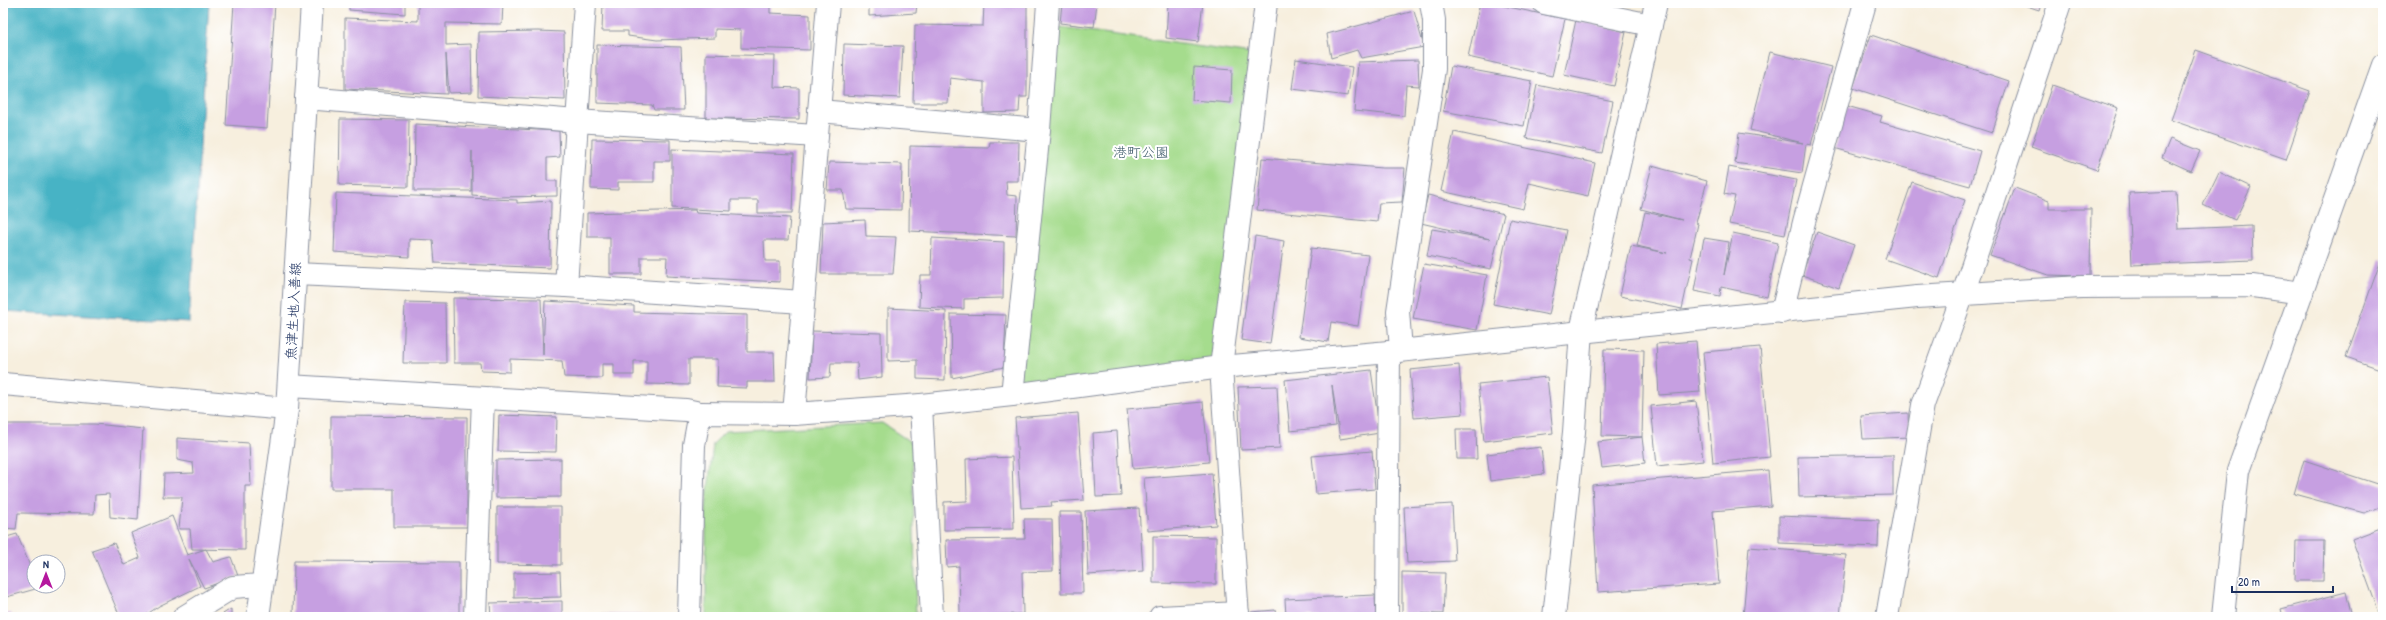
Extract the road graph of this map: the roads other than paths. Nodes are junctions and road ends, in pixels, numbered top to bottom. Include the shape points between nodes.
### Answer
1 (312, 3) edge
2 (585, 3) edge
3 (828, 3) edge
4 (1048, 3) edge
5 (1266, 3) edge
6 (1431, 3) edge
7 (1544, 3) edge
8 (1656, 3) edge
9 (1864, 3) edge
10 (2060, 3) edge
11 (1651, 25) junction
12 (2383, 65) edge
13 (306, 98) junction
14 (819, 111) junction
15 (576, 121) junction
16 (1039, 130) junction
17 (816, 136) junction
18 (295, 274) junction
19 (566, 286) junction
20 (2302, 293) junction
21 (1963, 294) junction
22 (803, 302) junction
23 (1782, 312) junction
24 (1581, 331) junction
25 (1395, 351) junction
26 (1220, 367) junction
27 (3, 384) edge
28 (289, 386) junction
29 (1012, 395) junction
30 (483, 398) junction
31 (921, 405) junction
32 (287, 409) junction
33 (700, 413) junction
34 (794, 414) junction
35 (261, 585) junction
36 (1238, 615) edge
37 (184, 617) edge
38 (258, 617) edge
39 (475, 617) edge
40 (689, 617) edge
41 (932, 617) edge
42 (1160, 617) edge
43 (1387, 617) edge
44 (1554, 617) edge
45 (1887, 617) edge
46 (2223, 617) edge

1 - 13 street, 魚津生地入善線
2 - 15 street
3 - 14 street
4 - 16 street
5 - 26 street
6 - 25 street via 1434,20 1434,69 1398,311
7 - 11 street
8 - 11 street
9 - 23 street
10 - 21 street
11 - 24 street
12 - 20 street
13 - 15 street
13 - 18 street, 魚津生地入善線
14 - 16 street
14 - 17 street
15 - 17 street
15 - 19 street
16 - 29 street
17 - 22 street
18 - 19 street
18 - 28 street, 魚津生地入善線
19 - 22 street
20 - 21 street via 2253,286 2081,287
20 - 46 street via 2238,472
21 - 23 street
21 - 45 street via 1923,405
22 - 34 street
23 - 24 street
24 - 25 street
24 - 44 street via 1574,432
25 - 26 street
25 - 43 street
26 - 29 street
26 - 36 street
27 - 32 street
28 - 30 street
28 - 32 street, 魚津生地入善線
29 - 31 street
30 - 33 street via 686,410
30 - 39 street
31 - 34 street
31 - 41 street
32 - 35 street, 魚津生地入善線
33 - 34 street
33 - 40 street via 694,445
35 - 37 street via 233,587
35 - 38 street, 魚津生地入善線
36 - 42 street

